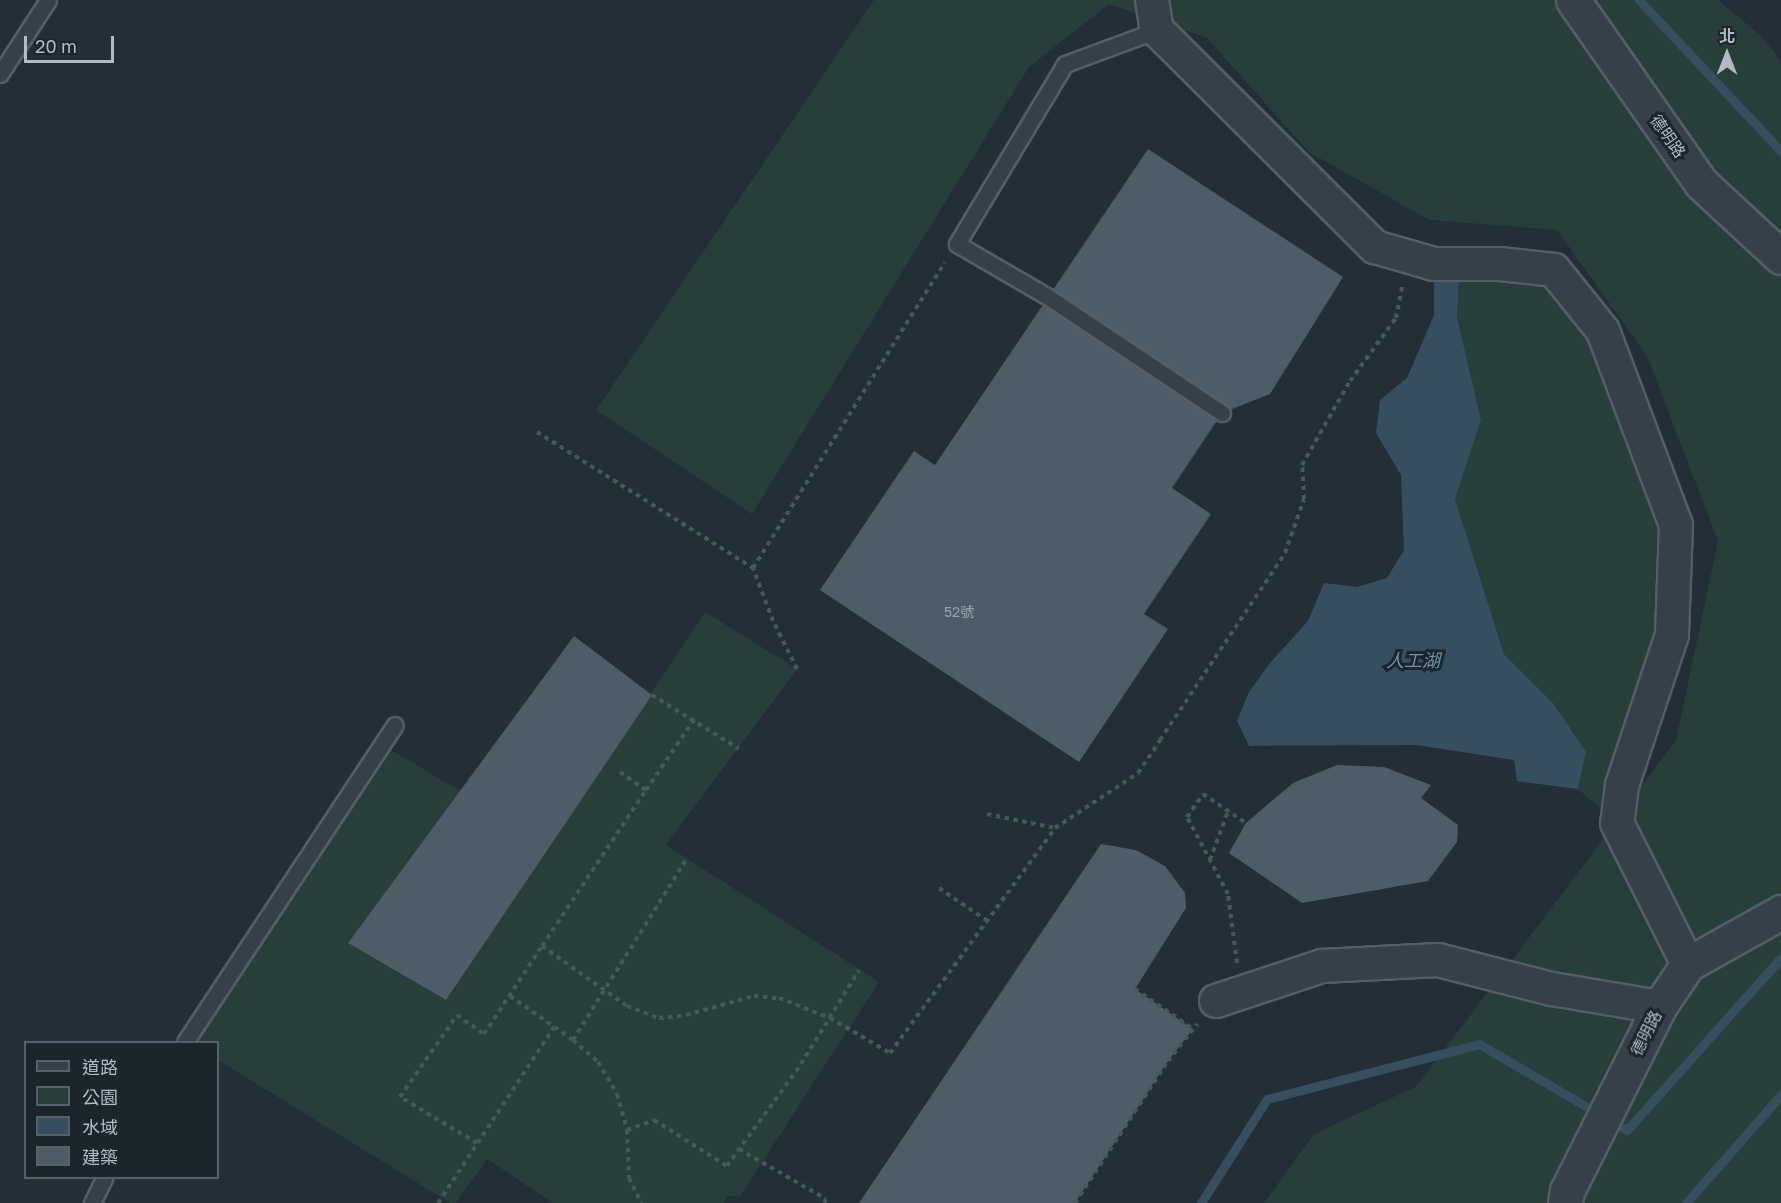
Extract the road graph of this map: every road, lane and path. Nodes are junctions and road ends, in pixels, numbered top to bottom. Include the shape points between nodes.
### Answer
1 (48, 0) edge
2 (1573, 0) edge
3 (1154, 15) edge
4 (0, 74) edge
5 (957, 244) junction
6 (1404, 255) junction
7 (1781, 258) edge
8 (1222, 412) dead end
9 (537, 432) dead end
10 (753, 568) junction
11 (797, 669) dead end
12 (652, 694) dead end
13 (693, 720) junction
14 (395, 725) dead end
15 (739, 749) dead end
16 (620, 772) dead end
17 (646, 790) junction
18 (1228, 811) junction
19 (987, 814) dead end
20 (1246, 823) dead end
21 (1055, 828) junction
22 (686, 860) dead end
23 (1210, 860) junction
24 (939, 888) dead end
25 (1781, 912) edge
26 (986, 920) junction
27 (542, 946) junction
28 (1688, 964) junction
29 (860, 970) dead end
30 (1135, 988) dead end
31 (605, 989) junction
32 (510, 996) junction
33 (1216, 1001) junction
34 (1659, 1007) junction
35 (830, 1018) junction
36 (554, 1027) junction
37 (1193, 1029) junction
38 (573, 1040) junction
39 (186, 1041) edge
40 (627, 1130) junction
41 (477, 1143) junction
42 (739, 1149) junction
43 (104, 1179) edge
44 (92, 1203) edge
45 (438, 1203) edge
46 (640, 1203) edge
47 (824, 1203) edge
48 (1075, 1203) edge
49 (1565, 1203) edge

1 - 4 lane
2 - 7 street, 德明路 via 1701,183
3 - 5 lane via 1065,64
3 - 6 street via 1375,247
5 - 8 lane via 1048,297
5 - 10 path
6 - 21 path via 1396,318 1350,381 1302,465 1304,499 1285,553 1138,773
6 - 28 street via 1434,264 1500,264 1554,270 1603,331 1676,525 1672,635 1622,785 1617,823
9 - 10 path
10 - 11 path
12 - 13 path
13 - 15 path
13 - 17 path
14 - 39 lane
16 - 17 path
17 - 27 path
18 - 20 path
18 - 23 path
18 - 23 path via 1203,794 1187,817
19 - 21 path
21 - 26 path
22 - 31 path
23 - 33 path via 1228,894 1239,972
24 - 26 path
25 - 28 street, 德明路
26 - 35 path via 890,1053
27 - 31 path
27 - 32 path
28 - 34 street, 德明路
29 - 35 path
30 - 37 path
31 - 35 path via 627,1006 659,1018 686,1015 754,996 779,998
31 - 38 path
32 - 36 path
32 - 41 path via 484,1034 457,1015 400,1097
33 - 34 street via 1322,966 1438,960 1552,990
33 - 37 path
34 - 49 street, 德明路 via 1567,1191
35 - 42 path
36 - 38 path
36 - 41 path
37 - 48 path
38 - 40 path via 598,1062 617,1094
40 - 42 path via 654,1120 727,1166
40 - 46 path via 629,1178
41 - 45 path
42 - 47 path via 826,1199
43 - 44 lane

